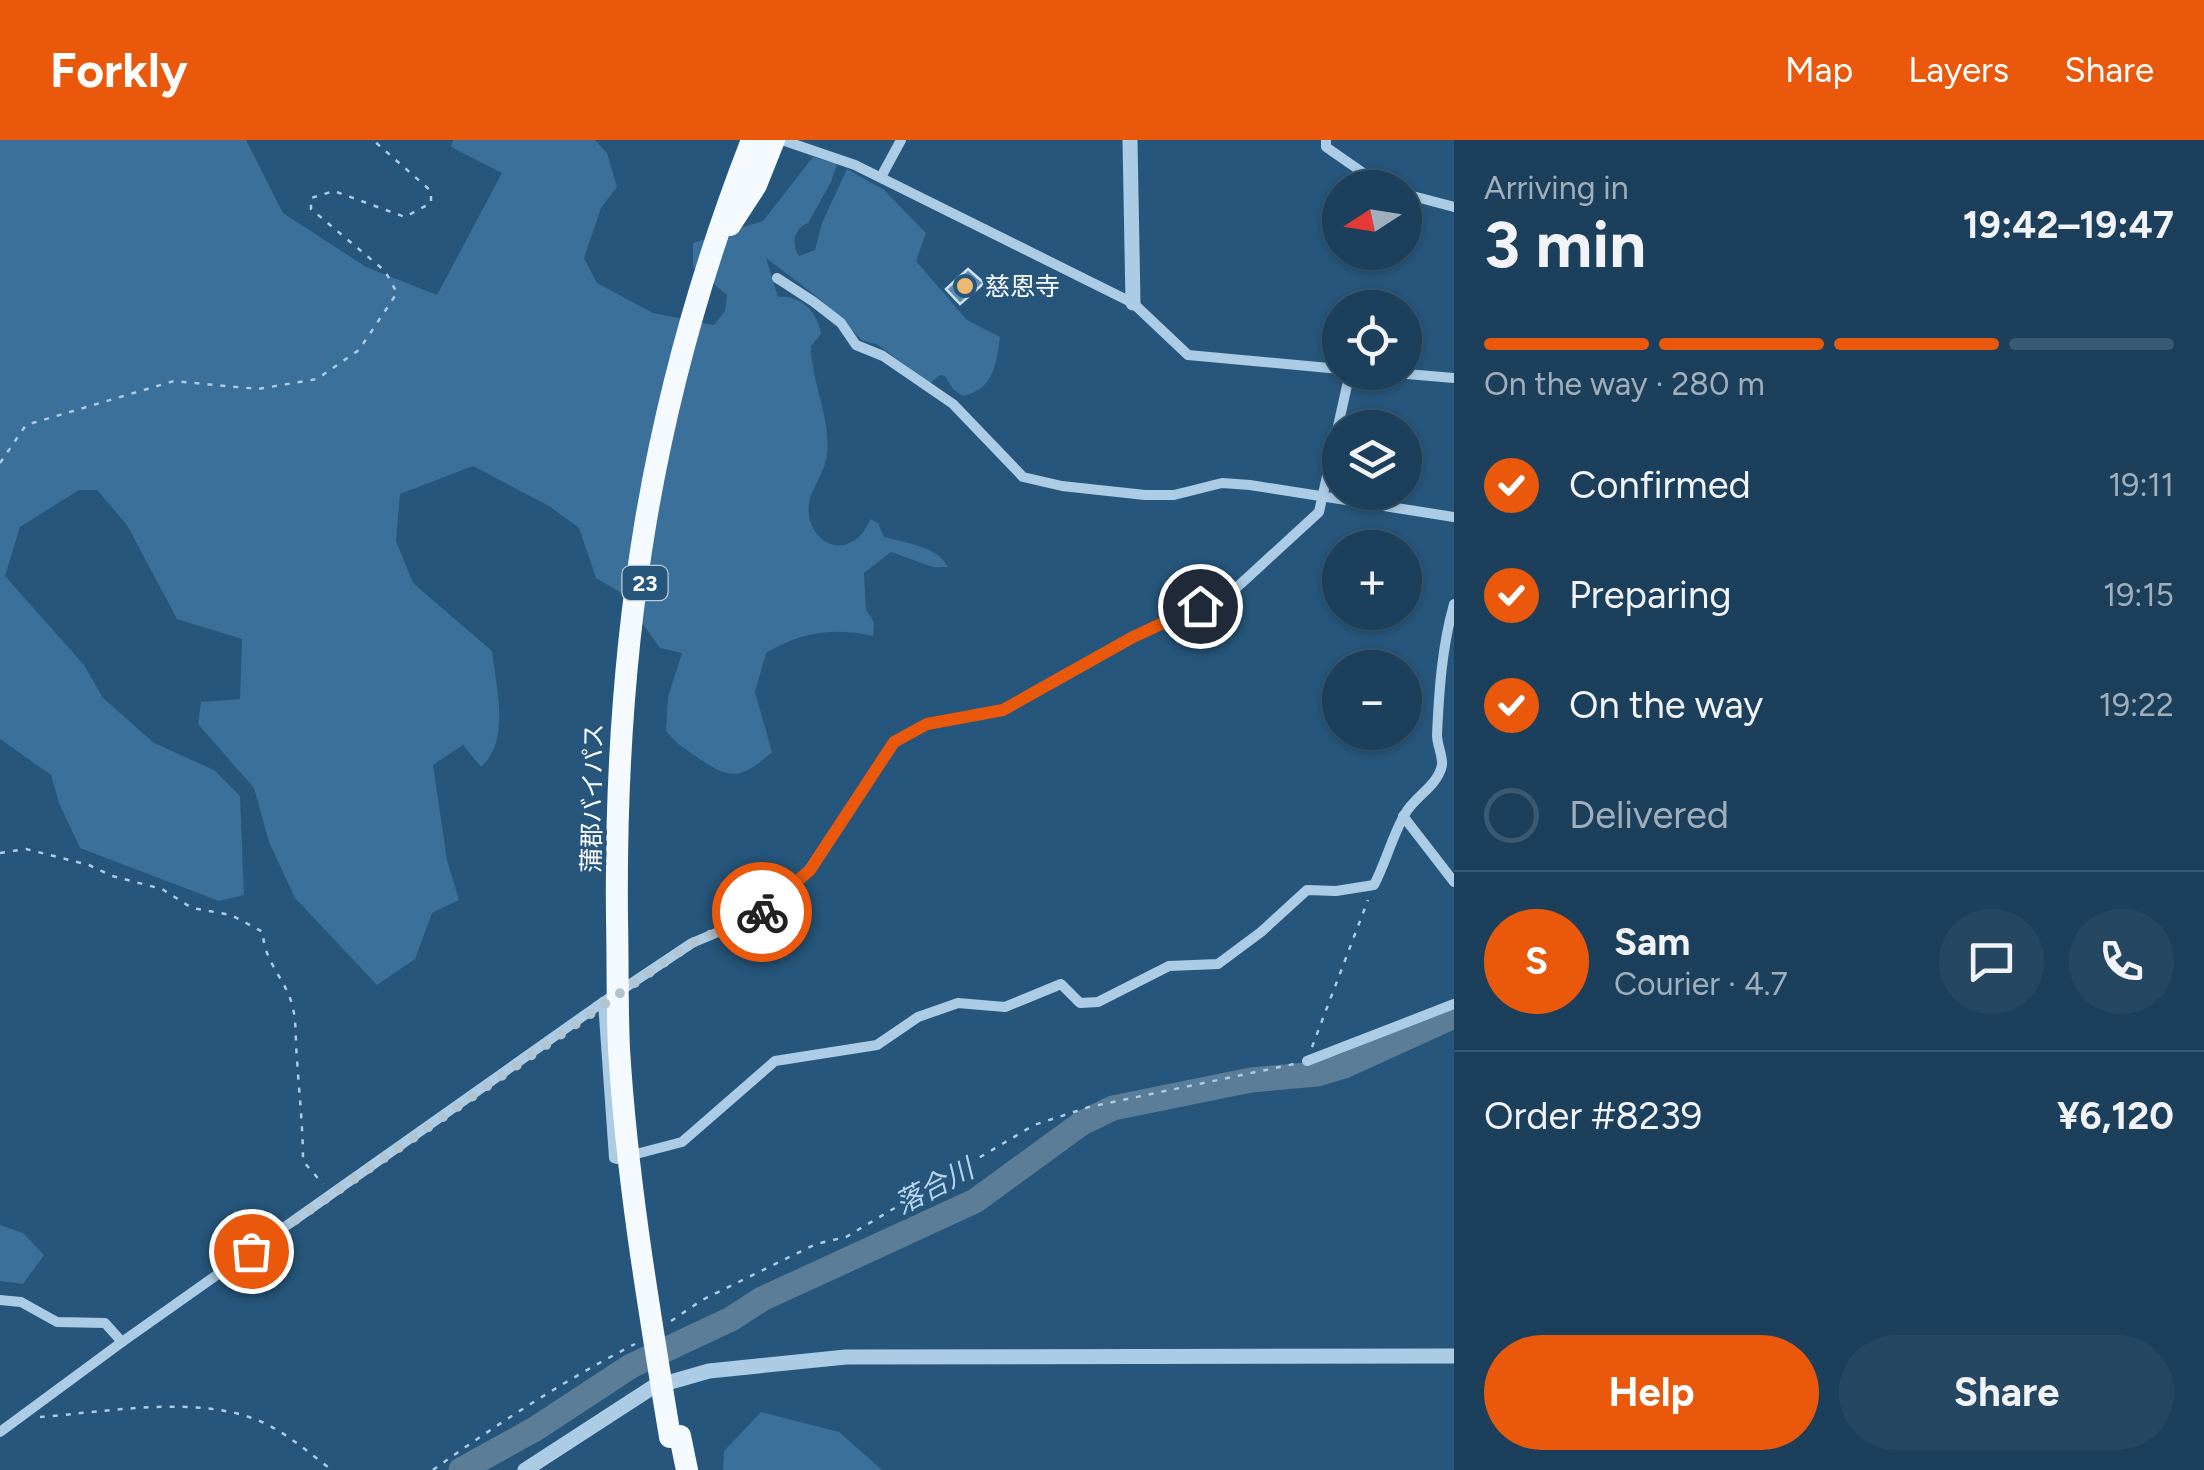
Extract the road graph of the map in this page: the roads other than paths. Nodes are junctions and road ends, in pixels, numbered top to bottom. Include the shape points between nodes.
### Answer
1 (743, 140) edge
2 (756, 140) edge
3 (774, 140) edge
4 (782, 140) edge
5 (900, 140) edge
6 (1130, 140) edge
7 (1326, 140) edge
8 (1359, 170) edge
9 (881, 177) junction
10 (742, 179) junction
11 (1422, 199) edge
12 (1454, 207) edge
13 (777, 278) dead end
14 (1134, 303) junction
15 (1322, 367) edge
16 (1422, 375) edge
17 (1454, 378) edge
18 (1322, 494) edge
19 (1322, 498) edge
20 (1414, 510) edge
21 (1454, 517) edge
22 (1454, 604) edge
23 (1403, 816) junction
24 (1454, 882) edge
25 (621, 919) junction
26 (603, 1002) junction
27 (1454, 1004) edge
28 (1307, 1061) road end
29 (0, 1300) edge
30 (122, 1342) junction
31 (1454, 1356) edge
32 (0, 1432) edge
33 (675, 1436) junction
34 (525, 1470) edge
35 (676, 1470) edge
36 (687, 1470) edge

1 - 10 highway
2 - 10 highway, 蒲郡バイパス / 23
3 - 10 highway
4 - 9 street
5 - 9 street
6 - 14 street
7 - 8 street via 1326,147
9 - 14 street
10 - 25 highway, 蒲郡バイパス / 23 via 669,444 646,572
10 - 25 highway, 蒲郡バイパス / 23 via 710,257 659,445 636,573 617,788
11 - 12 street
13 - 18 street via 828,312 856,345 884,356 953,404 1023,476 1146,496 1222,483
14 - 15 street via 1188,355
16 - 17 street
19 - 26 street via 1319,512 1234,590 1003,710 927,724 894,742 810,870 760,914 692,943
20 - 21 street
22 - 23 street via 1442,671 1442,764
23 - 24 street
23 - 26 street via 1374,885 1307,890 1218,964 1169,966 1098,1002 1080,1002 1061,984 1005,1007 958,1003 877,1044 775,1061 682,1142 617,1158
25 - 33 highway, 蒲郡バイパス / 23, bridge via 619,1047 627,1136 644,1281
26 - 30 street
27 - 28 street
29 - 30 street via 21,1302 57,1322 105,1323
30 - 32 street
31 - 34 street via 846,1357 709,1371 653,1387
33 - 35 highway, 蒲郡バイパス / 23
33 - 36 highway, 蒲郡バイパス / 23

